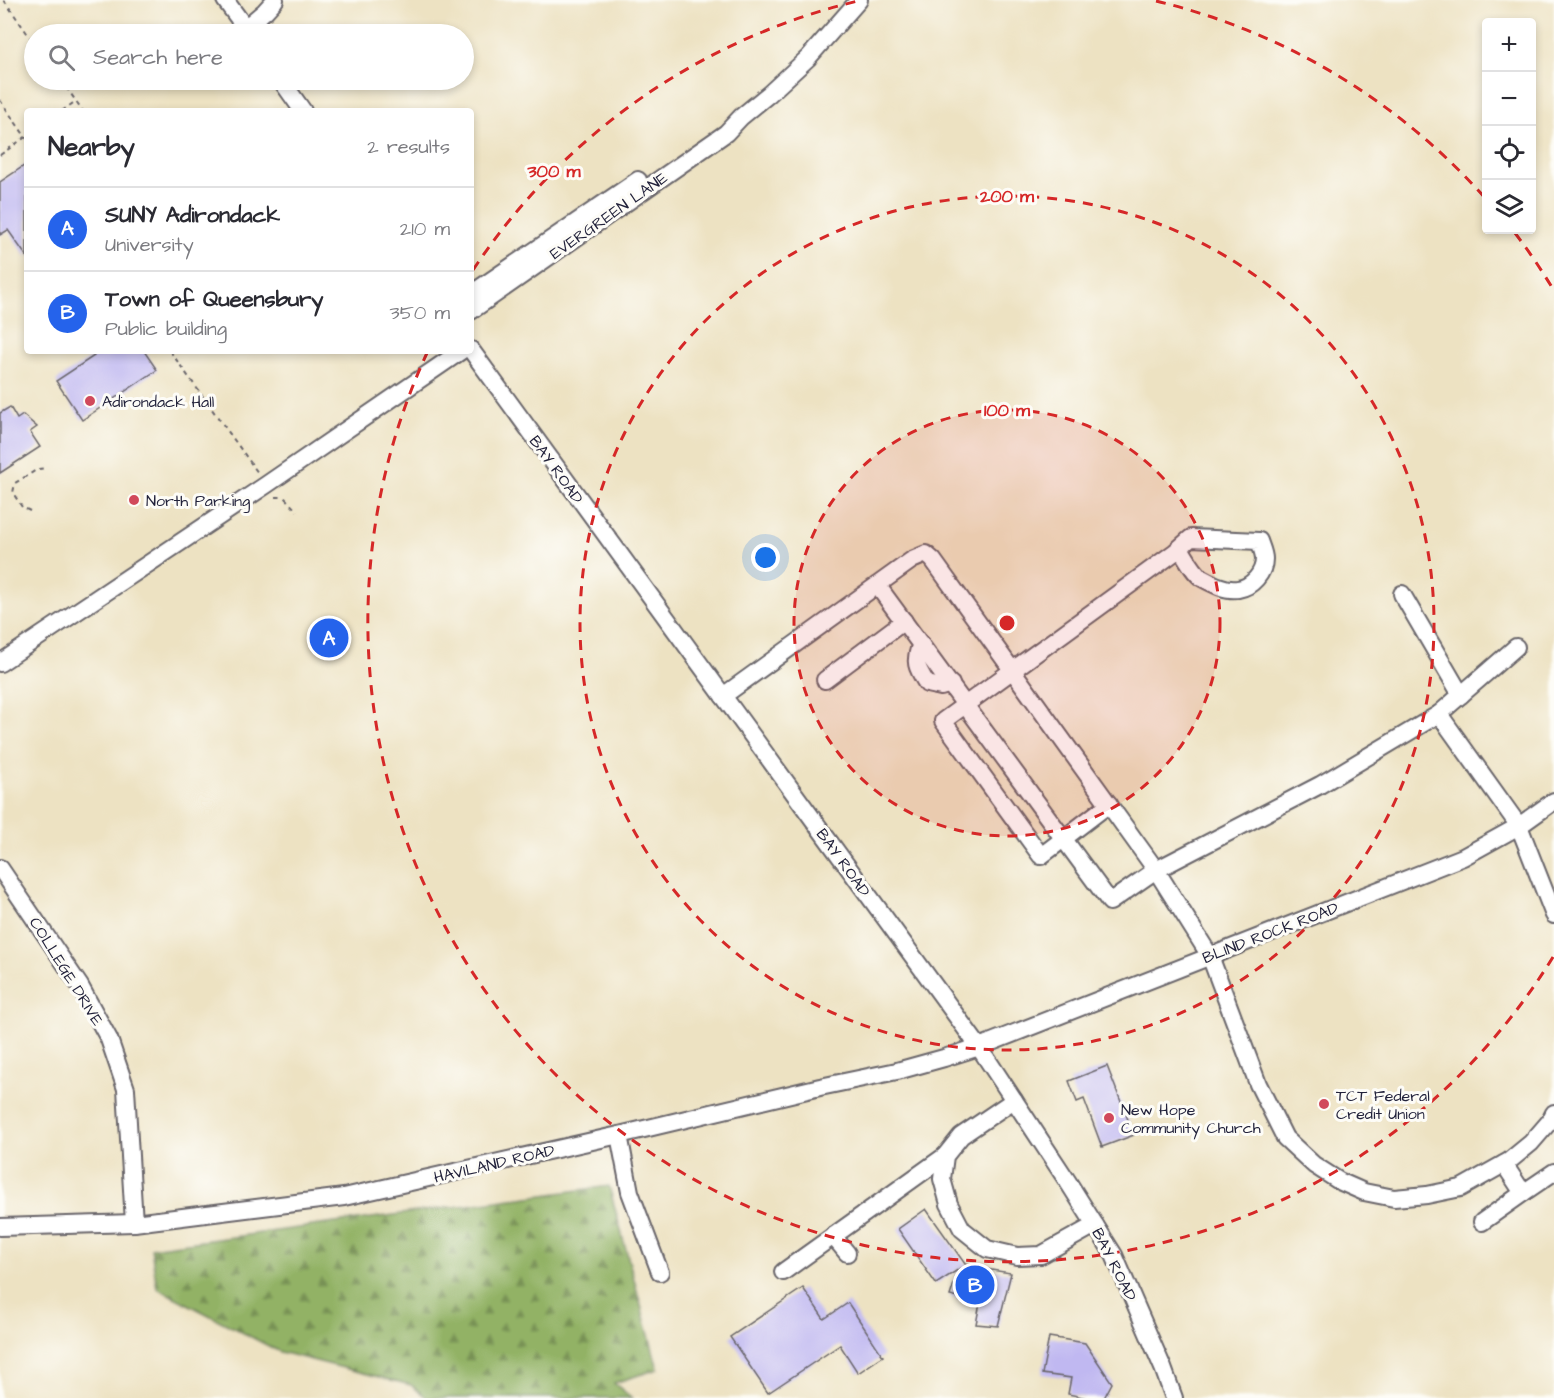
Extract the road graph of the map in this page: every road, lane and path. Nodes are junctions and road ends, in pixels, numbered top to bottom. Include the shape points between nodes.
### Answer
1 (4, 0) edge
2 (225, 0) edge
3 (275, 0) edge
4 (859, 0) edge
5 (242, 24) edge
6 (253, 24) edge
7 (24, 29) edge
8 (68, 90) edge
9 (288, 90) edge
10 (0, 100) edge
11 (76, 101) junction
12 (67, 108) edge
13 (81, 108) edge
14 (301, 108) edge
15 (741, 117) junction
16 (24, 133) edge
17 (24, 139) edge
18 (0, 155) edge
19 (474, 292) edge
20 (474, 308) edge
21 (172, 354) edge
22 (457, 354) edge
23 (474, 354) edge
24 (47, 468) dead end
25 (261, 478) dead end
26 (271, 493) dead end
27 (30, 511) dead end
28 (297, 511) dead end
29 (1180, 548) junction
30 (877, 585) junction
31 (1402, 594) dead end
32 (904, 621) junction
33 (1516, 647) dead end
34 (0, 663) edge
35 (1012, 670) junction
36 (825, 680) dead end
37 (1461, 695) junction
38 (723, 696) junction
39 (966, 704) junction
40 (1439, 714) junction
41 (1554, 801) edge
42 (1109, 804) junction
43 (1519, 826) junction
44 (1065, 839) junction
45 (0, 868) edge
46 (1156, 870) junction
47 (1554, 915) edge
48 (1210, 956) junction
49 (978, 1047) junction
50 (1014, 1100) junction
51 (1553, 1119) edge
52 (619, 1135) junction
53 (945, 1156) junction
54 (1504, 1164) junction
55 (1554, 1172) edge
56 (1523, 1193) junction
57 (1482, 1222) dead end
58 (134, 1223) junction
59 (1095, 1225) junction
60 (0, 1227) edge
61 (833, 1236) junction
62 (847, 1253) dead end
63 (660, 1272) dead end
64 (783, 1272) dead end
65 (1174, 1398) edge

1 - 7 path
2 - 5 street
3 - 6 street
4 - 15 street, EVERGREEN LANE via 808,58
8 - 11 path
9 - 14 street
10 - 16 path
11 - 12 path
11 - 13 path
15 - 19 street, EVERGREEN LANE via 719,125
15 - 20 street, EVERGREEN LANE via 726,133
17 - 18 path
21 - 25 path
22 - 34 street
23 - 38 street, BAY ROAD
24 - 27 path via 15,483 14,493 22,507
26 - 28 path via 284,497
29 - 29 street via 1191,538 1259,541 1264,559 1257,578 1248,586 1226,589 1202,578
29 - 35 street
30 - 32 street
30 - 35 street via 926,554
30 - 38 street
31 - 37 street
32 - 36 street
32 - 39 street via 921,644 916,662 927,684 951,684
33 - 37 street
35 - 39 street
35 - 42 street
37 - 40 street
38 - 49 street, BAY ROAD
39 - 44 street
39 - 44 street via 943,721 1041,856
40 - 43 street
40 - 46 street via 1320,785
41 - 43 street, BLIND ROCK ROAD
42 - 44 street
42 - 46 street
43 - 47 street
43 - 48 street, BLIND ROCK ROAD via 1463,857
44 - 46 street via 1110,902
45 - 58 street, COLLEGE DRIVE via 80,986 109,1039 126,1089
46 - 48 street
48 - 49 street, BLIND ROCK ROAD
48 - 54 street via 1258,1084 1286,1138 1314,1165 1364,1192 1394,1198 1461,1188
49 - 50 street, BAY ROAD
49 - 52 street, HAVILAND ROAD via 897,1071
50 - 53 street via 961,1136
50 - 59 street, BAY ROAD
51 - 54 street
52 - 58 street, HAVILAND ROAD via 344,1197
52 - 63 street via 630,1191
53 - 59 street via 942,1179 950,1204 962,1229 987,1249 1017,1256 1041,1255
53 - 61 street
54 - 56 street
55 - 56 street
56 - 57 street
58 - 60 street, HAVILAND ROAD
59 - 65 street, BAY ROAD via 1114,1255
61 - 62 street
61 - 64 street

